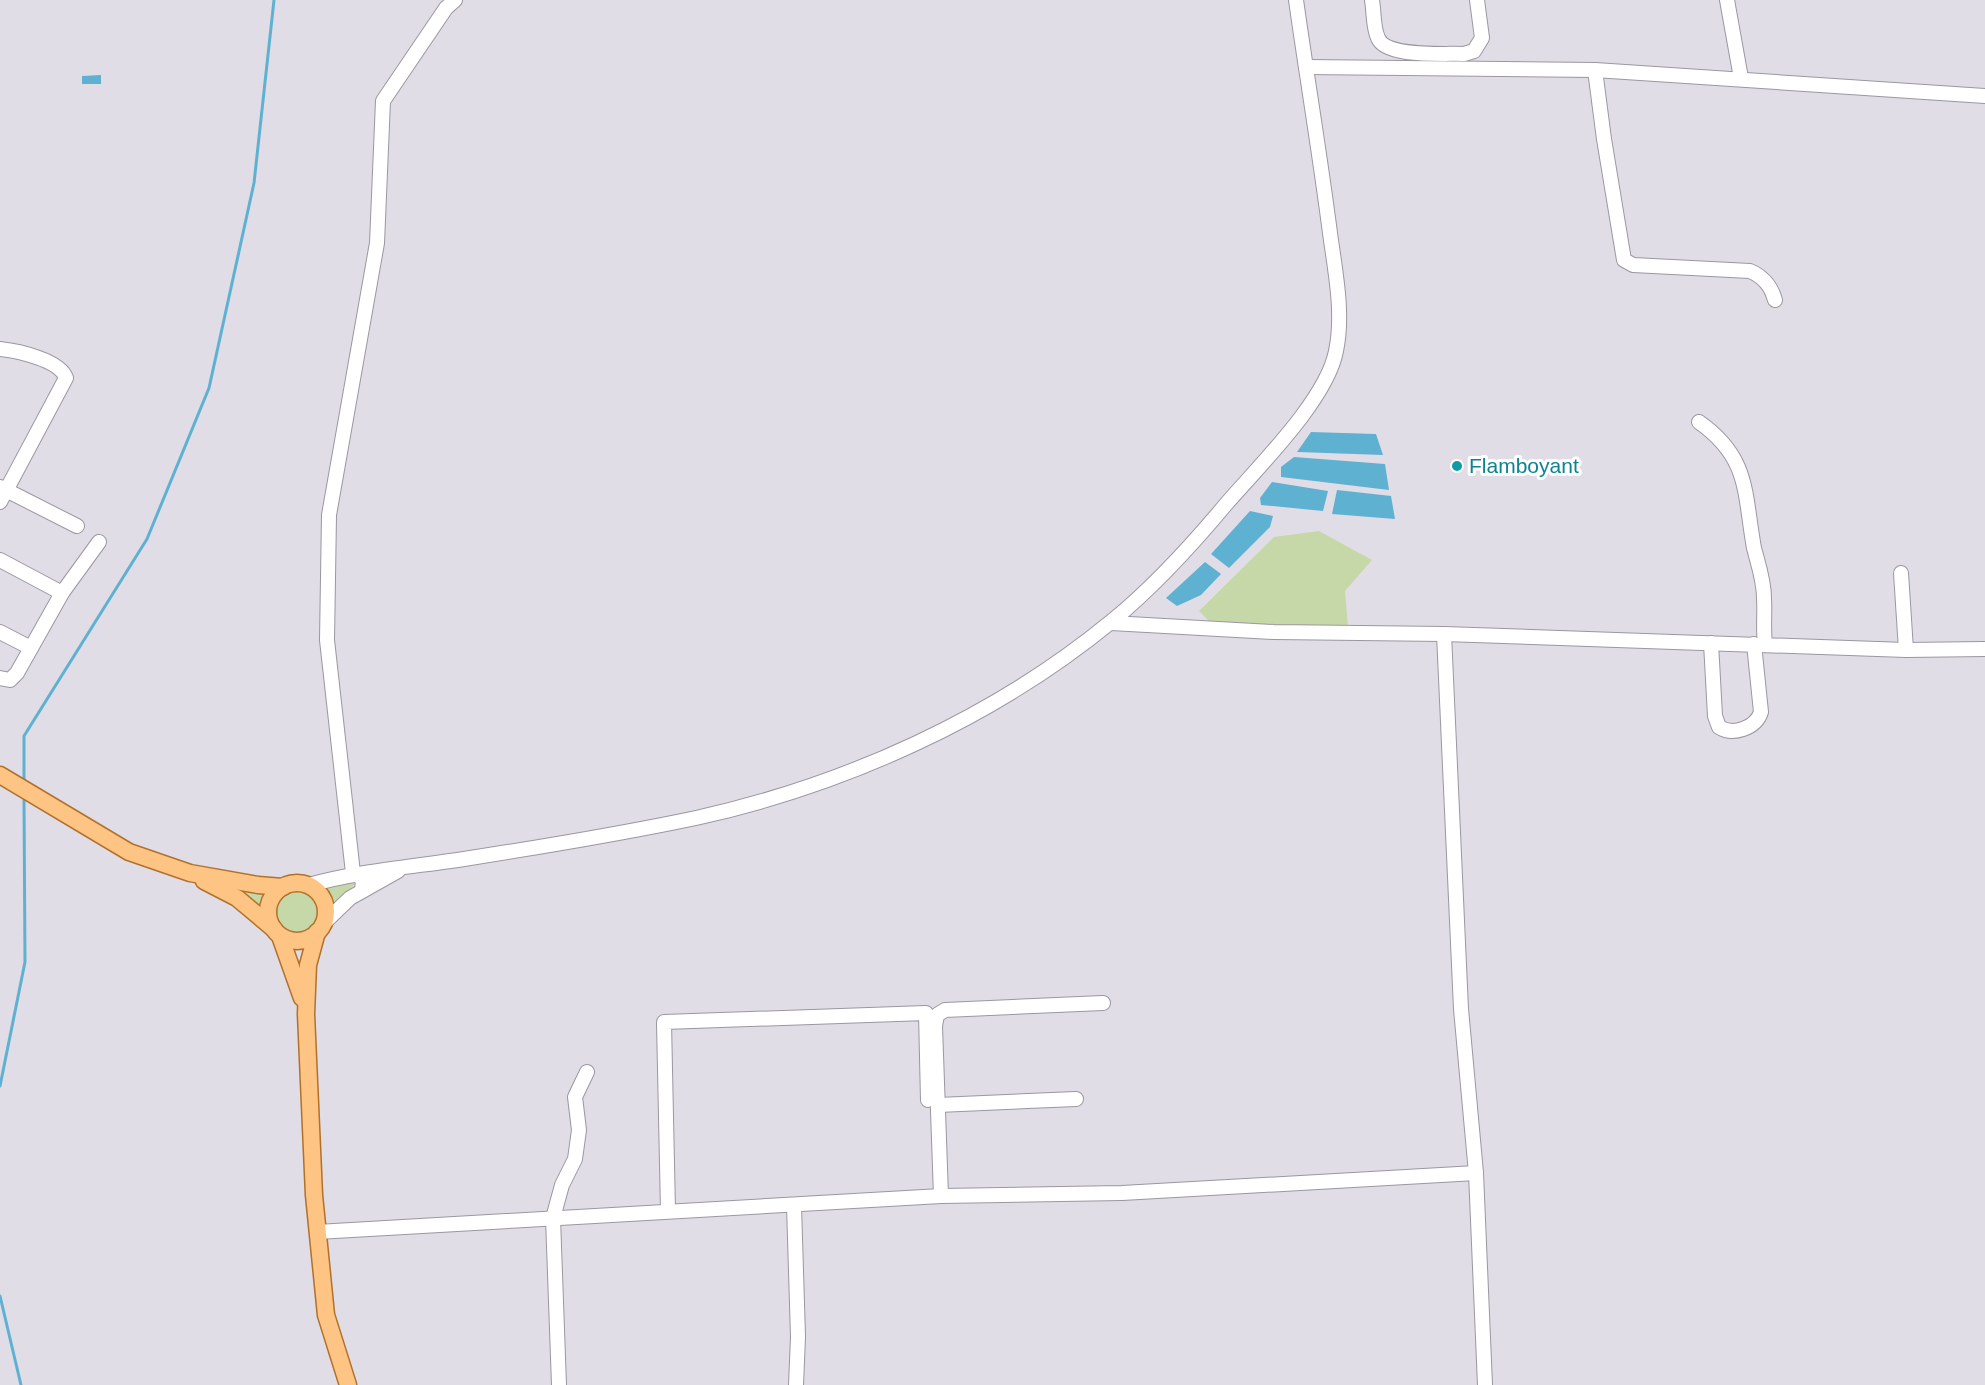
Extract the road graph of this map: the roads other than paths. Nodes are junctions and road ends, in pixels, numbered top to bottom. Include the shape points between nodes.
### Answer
1 (454, 0) edge
2 (1296, 0) edge
3 (1372, 0) edge
4 (1477, 0) edge
5 (1727, 0) edge
6 (1433, 53) junction
7 (1306, 67) junction
8 (1434, 69) junction
9 (1595, 70) junction
10 (1741, 78) junction
11 (1985, 96) edge
12 (1774, 300) dead end
13 (0, 349) edge
14 (1699, 422) dead end
15 (2, 493) edge
16 (77, 526) dead end
17 (99, 542) dead end
18 (0, 560) edge
19 (1901, 573) dead end
20 (62, 593) junction
21 (1111, 623) junction
22 (0, 632) edge
23 (1444, 634) junction
24 (1711, 643) junction
25 (1760, 644) junction
26 (31, 648) junction
27 (1985, 649) edge
28 (1906, 650) junction
29 (0, 678) edge
30 (0, 775) edge
31 (405, 868) junction
32 (190, 873) junction
33 (353, 873) junction
34 (309, 885) junction
35 (283, 887) junction
36 (362, 891) junction
37 (320, 928) junction
38 (277, 932) junction
39 (1103, 1003) dead end
40 (306, 1014) junction
41 (587, 1072) dead end
42 (1076, 1099) dead end
43 (933, 1102) junction
44 (1476, 1173) junction
45 (941, 1196) junction
46 (794, 1205) junction
47 (668, 1211) junction
48 (553, 1218) junction
49 (317, 1232) junction
50 (348, 1385) edge
51 (559, 1385) edge
52 (796, 1385) edge
53 (1485, 1385) edge

1 - 33 street via 383,101 377,243 329,515 327,640
2 - 7 street
3 - 6 street via 1377,37 1383,46 1396,51
4 - 6 street via 1482,38 1474,51
5 - 10 street
6 - 8 street
7 - 8 street
7 - 21 street via 1338,294 1338,344 1331,368 1294,424 1214,519 1163,576
8 - 9 street
9 - 10 street
9 - 12 street via 1624,260 1633,265 1750,271 1772,288
10 - 11 street
13 - 15 street via 61,368 66,378
14 - 25 street via 1726,444 1742,473 1764,595
15 - 16 street
17 - 20 street
18 - 20 street
19 - 28 street
20 - 26 street
21 - 23 street via 1274,632
21 - 31 street via 969,717 855,770 697,818
22 - 26 street
23 - 24 street
23 - 44 street via 1461,1009
24 - 25 street
24 - 25 street via 1715,716 1719,727 1728,731 1752,727 1761,712
25 - 28 street
26 - 29 street via 10,680
27 - 28 street
30 - 32 main road via 129,852
31 - 33 street
31 - 36 street
32 - 35 main road
32 - 38 main road via 237,898
33 - 34 street
33 - 36 street via 363,879
34 - 35 main road
34 - 37 main road via 326,906
35 - 38 main road via 270,901 268,911
36 - 37 street
37 - 38 main road via 300,941
37 - 40 main road via 308,965
38 - 40 main road
39 - 43 street via 941,1011 935,1026
40 - 49 main road
41 - 48 street via 575,1098 579,1130 575,1159 562,1185
42 - 43 street
43 - 45 street
43 - 47 street via 926,1013 664,1022
44 - 45 street via 1122,1193
44 - 53 street
45 - 46 street
46 - 47 street
46 - 52 street
47 - 48 street
48 - 49 street
48 - 51 street
49 - 50 main road via 326,1315

